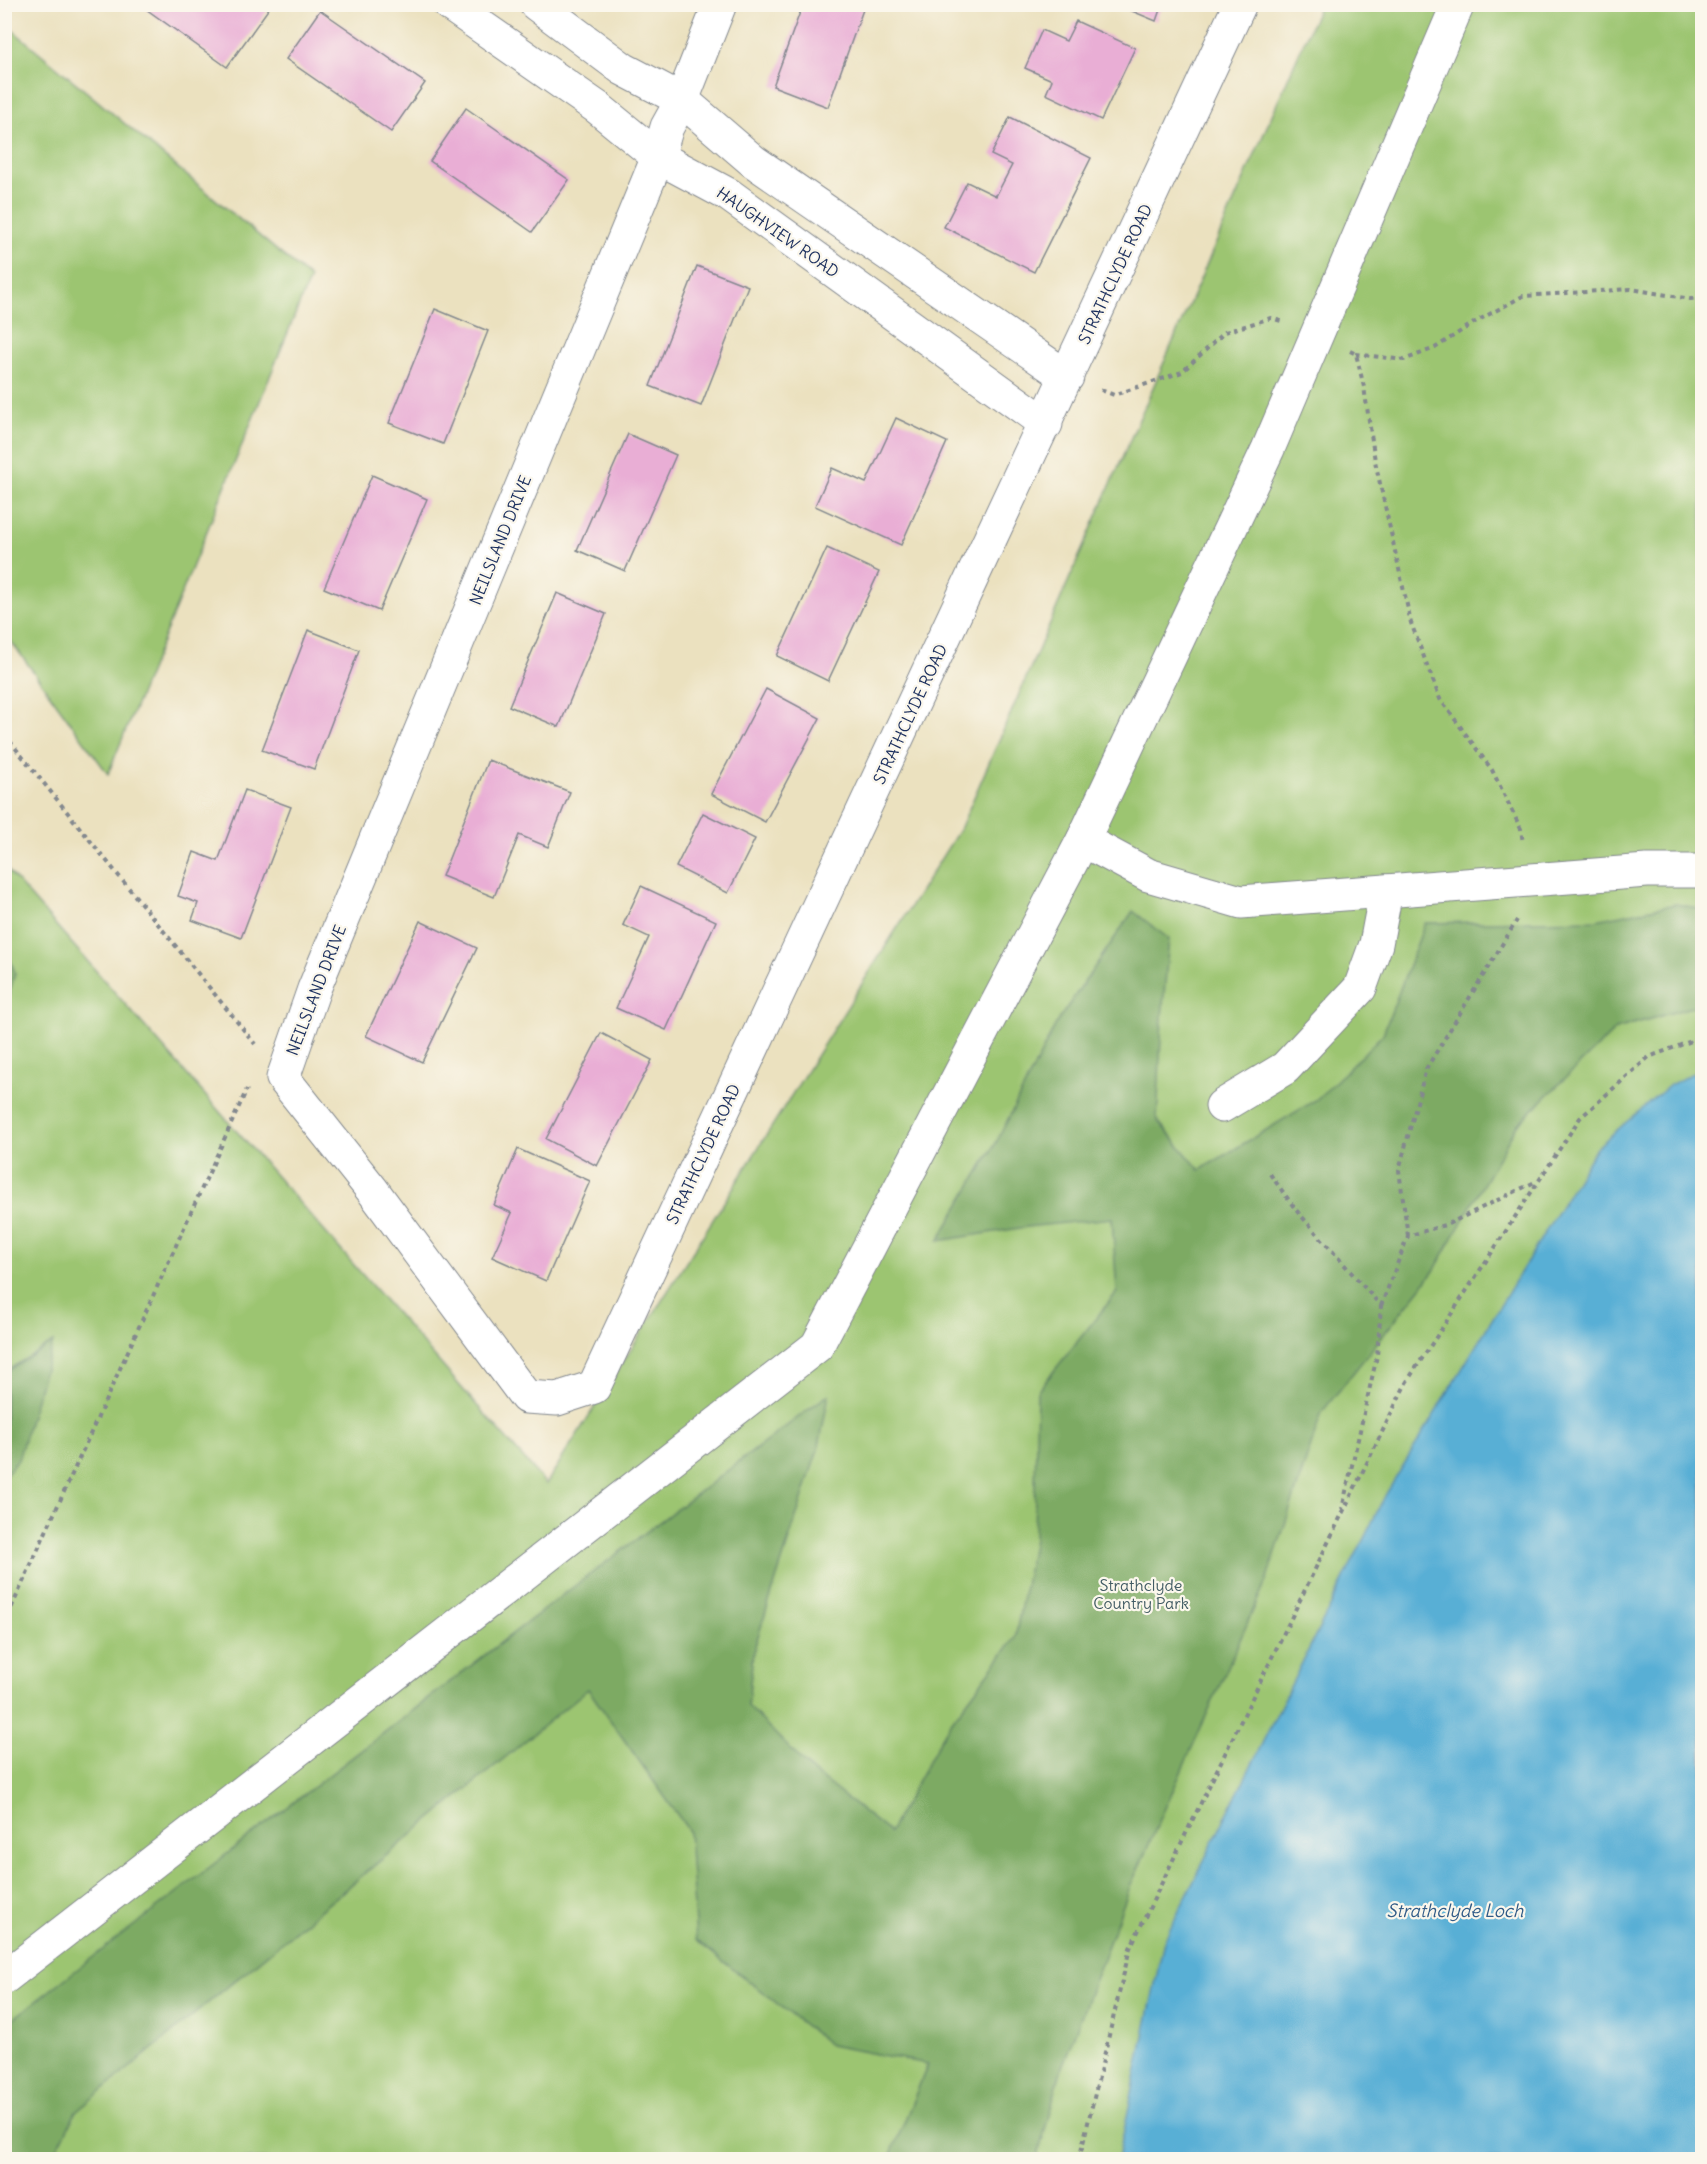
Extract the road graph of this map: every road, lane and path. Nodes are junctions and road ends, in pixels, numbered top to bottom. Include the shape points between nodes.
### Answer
1 (450, 4) edge
2 (536, 4) edge
3 (720, 4) edge
4 (1240, 4) edge
5 (1458, 4) edge
6 (682, 100) junction
7 (658, 158) junction
8 (1702, 298) edge
9 (1318, 331) junction
10 (1356, 354) junction
11 (1067, 377) junction
12 (1046, 424) junction
13 (4, 734) edge
14 (1083, 840) junction
15 (1702, 871) edge
16 (1530, 880) junction
17 (1386, 891) junction
18 (1702, 1037) edge
19 (283, 1078) junction
20 (249, 1086) dead end
21 (1222, 1106) dead end
22 (1270, 1174) dead end
23 (1539, 1180) junction
24 (1408, 1236) junction
25 (1381, 1306) junction
26 (1340, 1517) junction
27 (4, 1624) edge
28 (4, 1978) edge
29 (1079, 2160) edge

1 - 7 street, HAUGHVIEW ROAD via 598,108
2 - 6 street via 623,69
3 - 6 street, NEILSLAND DRIVE
4 - 11 street, STRATHCLYDE ROAD
5 - 9 street
6 - 7 street, NEILSLAND DRIVE via 667,127
6 - 11 street via 753,161
7 - 12 street, HAUGHVIEW ROAD via 729,195
7 - 19 street, NEILSLAND DRIVE via 314,989
8 - 10 path via 1631,289 1523,296 1435,348 1404,360
9 - 10 path
9 - 11 path via 1271,318 1225,332 1182,372 1114,395
9 - 14 street via 1268,449
10 - 16 path via 1375,461 1412,623 1440,699 1491,770 1521,829
11 - 12 street, STRATHCLYDE ROAD
12 - 19 street, STRATHCLYDE ROAD via 594,1387 557,1399 526,1398 373,1191
13 - 19 path
14 - 17 street via 1148,875 1241,903
14 - 28 street via 817,1346
15 - 16 street
16 - 17 street
16 - 24 path via 1517,919 1426,1069 1399,1170
17 - 21 street via 1376,944 1360,988 1285,1068
18 - 23 path via 1649,1057 1580,1118
20 - 27 path
22 - 25 path via 1303,1219
23 - 24 path via 1448,1224
23 - 26 path via 1406,1383
24 - 25 path
25 - 26 path via 1377,1356
26 - 29 path via 1130,1948

